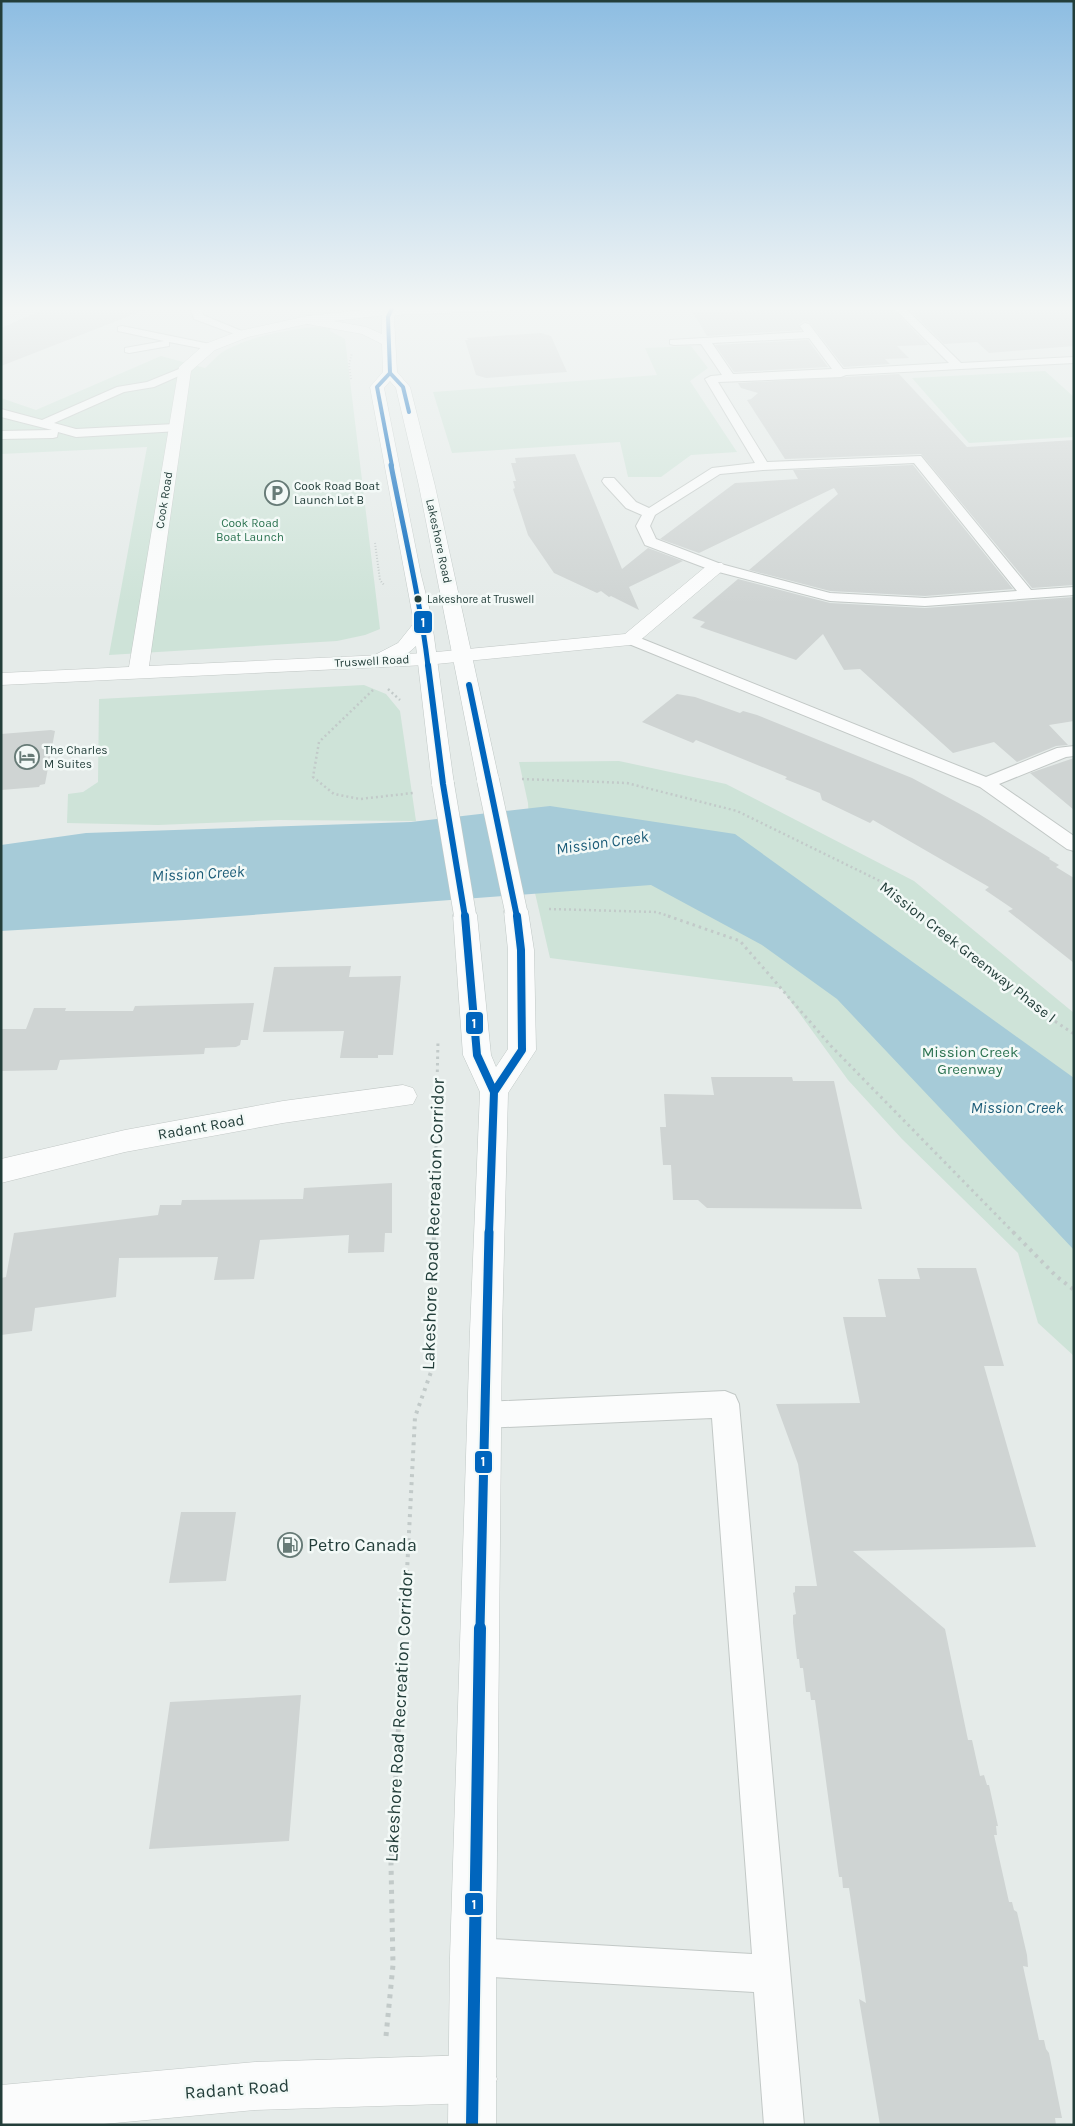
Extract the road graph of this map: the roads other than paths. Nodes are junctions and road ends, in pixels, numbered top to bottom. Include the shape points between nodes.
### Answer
1 (86, 405) edge
2 (179, 405) edge
3 (380, 405) edge
4 (407, 405) edge
5 (727, 405) edge
6 (1, 412) edge
7 (41, 425) junction
8 (176, 428) junction
9 (76, 433) junction
10 (1, 436) edge
11 (763, 466) junction
12 (609, 481) dead end
13 (650, 513) junction
14 (436, 528) junction
15 (404, 529) junction
16 (716, 567) junction
17 (1074, 591) edge
18 (1028, 594) junction
19 (423, 623) junction
20 (630, 639) junction
21 (463, 655) junction
22 (426, 659) junction
23 (378, 661) junction
24 (138, 672) junction
25 (1, 679) edge
26 (1074, 751) edge
27 (986, 783) junction
28 (1074, 845) edge
29 (494, 1092) junction
30 (403, 1096) dead end
31 (1, 1171) edge
32 (484, 1415) junction
33 (474, 1957) junction
34 (772, 1974) junction
35 (473, 2079) junction
36 (1, 2109) edge
37 (472, 2125) edge
38 (784, 2125) edge

1 - 7 lane
2 - 8 main road, Cook Road
3 - 15 main road
4 - 14 main road, Lakeshore Road
5 - 11 lane
6 - 7 lane
7 - 9 lane
8 - 9 lane
8 - 24 main road, Cook Road
9 - 10 lane
11 - 13 lane via 717,471
11 - 18 lane via 917,459
12 - 13 lane via 631,506
13 - 16 lane via 642,526 650,542
14 - 15 main road
14 - 21 main road, Lakeshore Road
15 - 19 main road
16 - 18 lane via 830,597 925,602
16 - 20 main road
17 - 18 lane
19 - 22 main road
19 - 23 main road via 416,636 400,652
20 - 21 main road, Truswell Road
20 - 27 lane
21 - 22 main road, Truswell Road
21 - 29 main road, Lakeshore Road, bridge via 516,911 521,950 522,1050
22 - 23 main road, Truswell Road
22 - 29 main road, bridge via 465,915 477,1055
23 - 24 main road, Truswell Road
24 - 25 main road, Truswell Road
26 - 27 lane via 1063,752
27 - 28 lane
29 - 32 main road
30 - 31 main road, Radant Road via 283,1112 144,1137
32 - 33 main road
32 - 34 lane via 726,1404
33 - 34 lane
33 - 35 main road
34 - 38 lane
35 - 36 main road, Radant Road via 255,2086
35 - 37 main road

